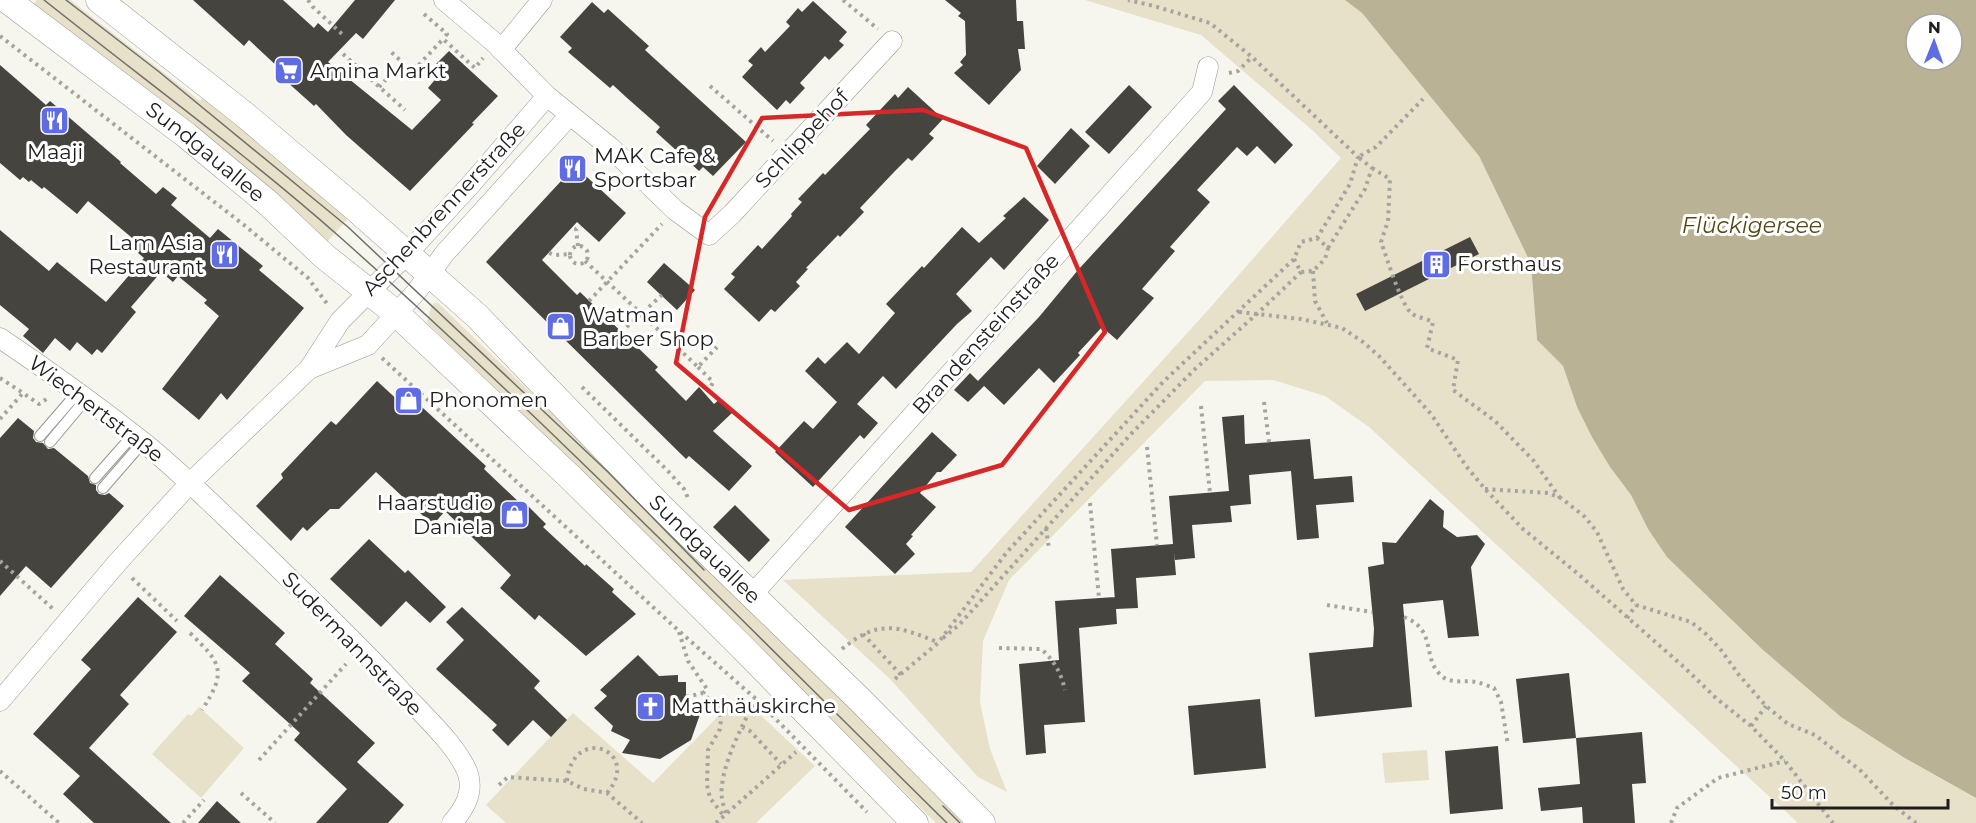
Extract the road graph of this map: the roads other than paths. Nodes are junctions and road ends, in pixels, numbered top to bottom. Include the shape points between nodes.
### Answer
1 (7, 0) edge
2 (99, 0) edge
3 (444, 0) edge
4 (542, 0) edge
5 (892, 41) road end
6 (498, 46) junction
7 (1208, 67) dead end
8 (547, 96) junction
9 (570, 115) junction
10 (407, 254) junction
11 (430, 274) junction
12 (368, 292) junction
13 (396, 314) junction
14 (0, 338) edge
15 (309, 369) junction
16 (76, 391) junction
17 (45, 439) dead end
18 (138, 439) junction
19 (95, 478) dead end
20 (190, 483) junction
21 (103, 488) dead end
22 (752, 595) junction
23 (0, 701) edge
24 (452, 823) edge
25 (915, 823) edge
26 (982, 823) edge

1 - 12 street, Sundgauallee via 186,135
2 - 10 street, Sundgauallee via 244,115
3 - 6 street
4 - 6 street
5 - 9 street, Schlippehof via 709,235 675,210 611,148
6 - 8 street
7 - 22 street, Brandensteinstraße via 1202,92
8 - 9 street
8 - 10 street, Aschenbrennerstraße
9 - 11 street, Aschenbrennerstraße
10 - 11 street, Sundgauallee
10 - 12 street, Aschenbrennerstraße
11 - 13 street
11 - 22 street, Sundgauallee via 477,316 660,506
12 - 13 street, Sundgauallee
12 - 15 street, Aschenbrennerstraße via 340,321
13 - 15 street via 368,345
13 - 25 street, Sundgauallee via 569,476
14 - 16 street, Wiechertstraße
15 - 20 street
16 - 17 lane
16 - 18 street, Wiechertstraße
18 - 19 lane
18 - 20 street, Wiechertstraße
18 - 21 lane
20 - 23 street
20 - 24 street, Sudermannstraße via 361,648 454,750 471,784 464,807
22 - 26 street, Sundgauallee

